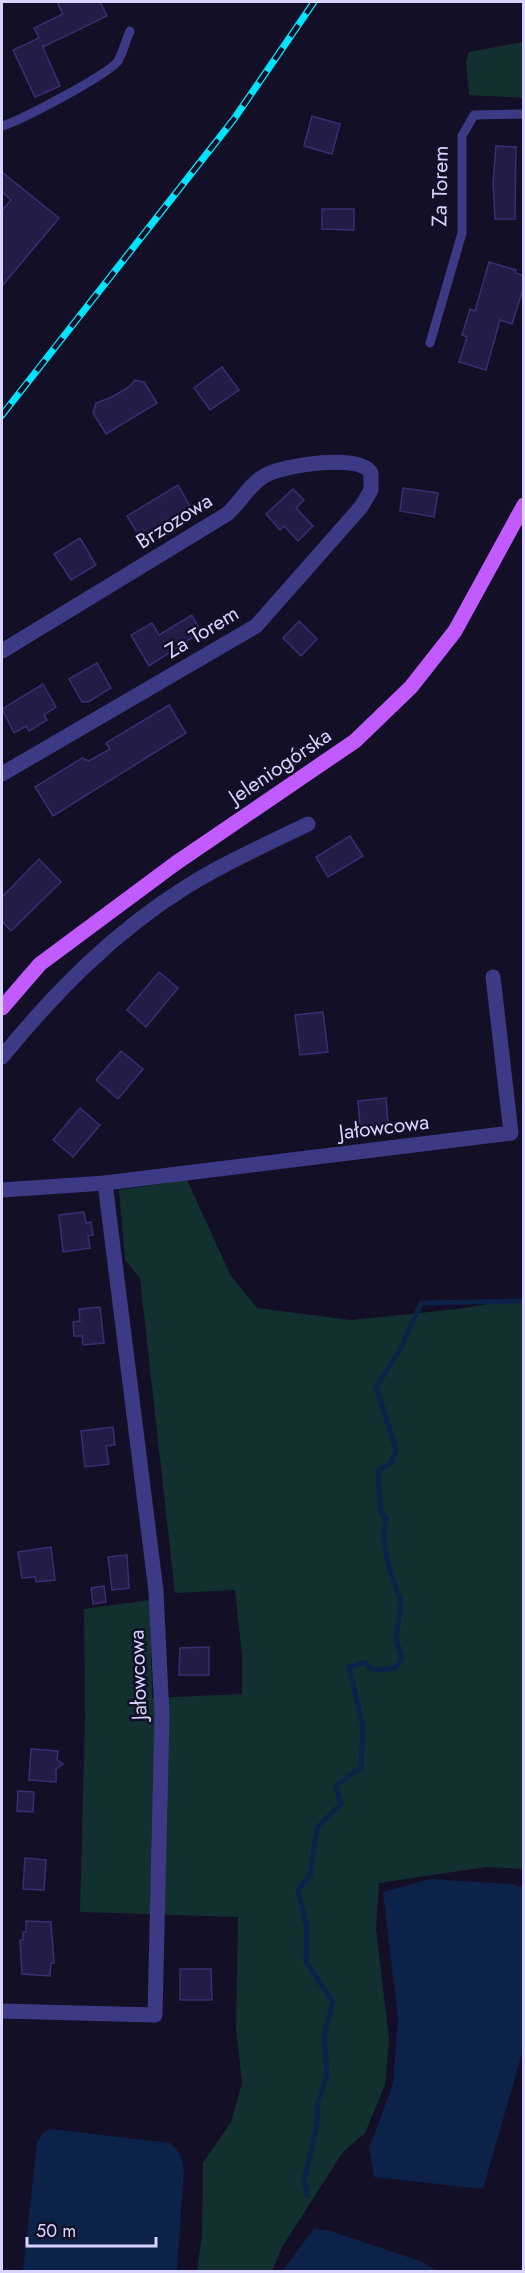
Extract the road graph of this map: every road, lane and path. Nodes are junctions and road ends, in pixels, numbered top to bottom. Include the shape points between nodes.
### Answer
1 (130, 31) dead end
2 (524, 114) edge
3 (2, 126) edge
4 (430, 343) dead end
5 (371, 473) joint
6 (524, 505) edge
7 (2, 651) edge
8 (2, 774) edge
9 (308, 824) dead end
10 (493, 976) dead end
11 (2, 1008) edge
12 (2, 1057) edge
13 (105, 1183) junction
14 (2, 1190) edge
15 (2, 2012) edge

1 - 3 lane via 117,63 69,93
2 - 4 lane, Za Torem via 474,115 462,136 462,233
5 - 7 street, Brzozowa via 352,462 265,475 227,514
5 - 8 street, Za Torem via 371,490 361,507 256,626
6 - 11 main road, Jeleniogórska via 455,631 403,695 355,741 176,863 40,964
9 - 12 street via 186,886 146,916 56,994
10 - 13 street, Jałowcowa via 511,1133
13 - 14 street, Jałowcowa
13 - 15 street, Jałowcowa via 156,1591 162,1716 154,2015

